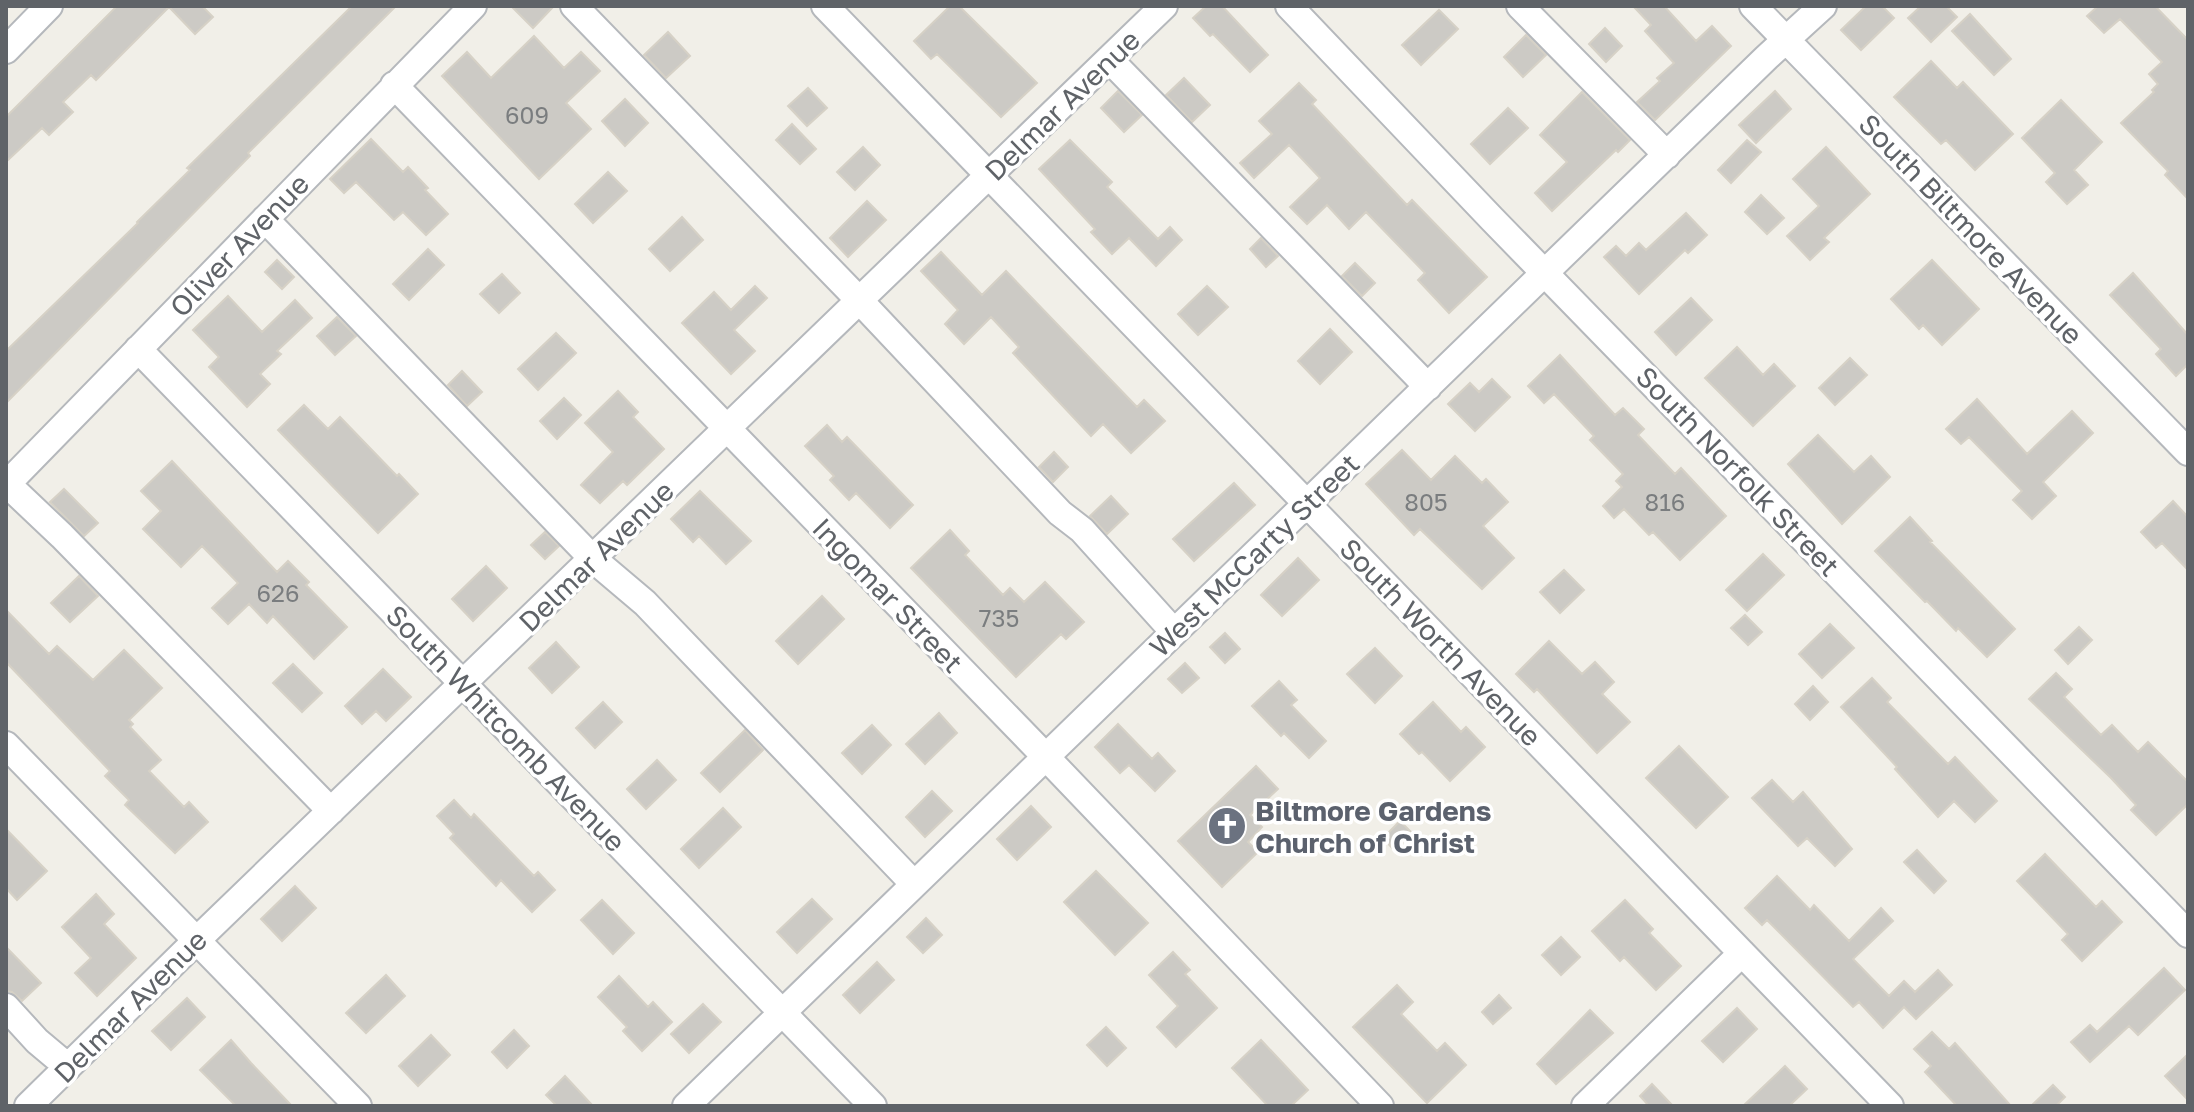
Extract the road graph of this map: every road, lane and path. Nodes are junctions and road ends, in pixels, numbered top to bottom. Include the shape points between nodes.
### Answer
1 (49, 6) edge
2 (473, 6) edge
3 (574, 6) edge
4 (825, 6) edge
5 (1164, 6) edge
6 (1289, 6) edge
7 (1520, 6) edge
8 (1753, 6) edge
9 (1823, 6) edge
10 (12, 32) edge
11 (1787, 40) junction
12 (1109, 59) junction
13 (394, 85) junction
14 (1667, 155) junction
15 (989, 176) junction
16 (265, 219) junction
17 (1546, 274) junction
18 (860, 301) junction
19 (138, 349) junction
20 (1428, 387) junction
21 (727, 429) junction
22 (2188, 452) edge
23 (9, 476) edge
24 (1307, 504) junction
25 (593, 559) junction
26 (1174, 632) junction
27 (463, 684) junction
28 (6, 745) edge
29 (1045, 756) junction
30 (331, 811) junction
31 (914, 884) junction
32 (2188, 934) edge
33 (197, 940) junction
34 (1742, 953) junction
35 (6, 1007) edge
36 (782, 1013) junction
37 (68, 1067) junction
38 (28, 1106) edge
39 (358, 1106) edge
40 (686, 1106) edge
41 (873, 1106) edge
42 (1380, 1106) edge
43 (1585, 1106) edge
44 (1890, 1106) edge

1 - 10 street
2 - 13 street, Oliver Avenue
3 - 18 street
4 - 15 street, South Worth Avenue
5 - 12 street, Delmar Avenue
6 - 17 street, South Norfolk Street
7 - 14 street
8 - 11 street, South Biltmore Avenue
9 - 11 street, West McCarty Street
11 - 14 street, West McCarty Street
11 - 22 street, South Biltmore Avenue
12 - 15 street, Delmar Avenue
12 - 20 street
13 - 16 street, Oliver Avenue
13 - 21 street, Ingomar Street
14 - 17 street, West McCarty Street
15 - 18 street, Delmar Avenue
15 - 24 street, South Worth Avenue
16 - 19 street, Oliver Avenue
16 - 25 street
17 - 20 street, West McCarty Street
17 - 32 street, South Norfolk Street
18 - 21 street, Delmar Avenue
18 - 26 street
19 - 23 street, Oliver Avenue
19 - 27 street, South Whitcomb Avenue
20 - 24 street, West McCarty Street
21 - 25 street, Delmar Avenue
21 - 29 street, Ingomar Street
23 - 30 street
24 - 26 street, West McCarty Street
24 - 34 street, South Worth Avenue
25 - 27 street, Delmar Avenue
25 - 31 street via 645,603
26 - 29 street, West McCarty Street
27 - 30 street, Delmar Avenue
27 - 36 street, South Whitcomb Avenue
28 - 33 street
29 - 31 street, West McCarty Street
29 - 42 street, Ingomar Street
30 - 33 street, Delmar Avenue
31 - 36 street, West McCarty Street
33 - 37 street, Delmar Avenue
33 - 39 street
34 - 43 street
34 - 44 street, South Worth Avenue
35 - 37 street
36 - 40 street, West McCarty Street
36 - 41 street, South Whitcomb Avenue
37 - 38 street, Delmar Avenue

